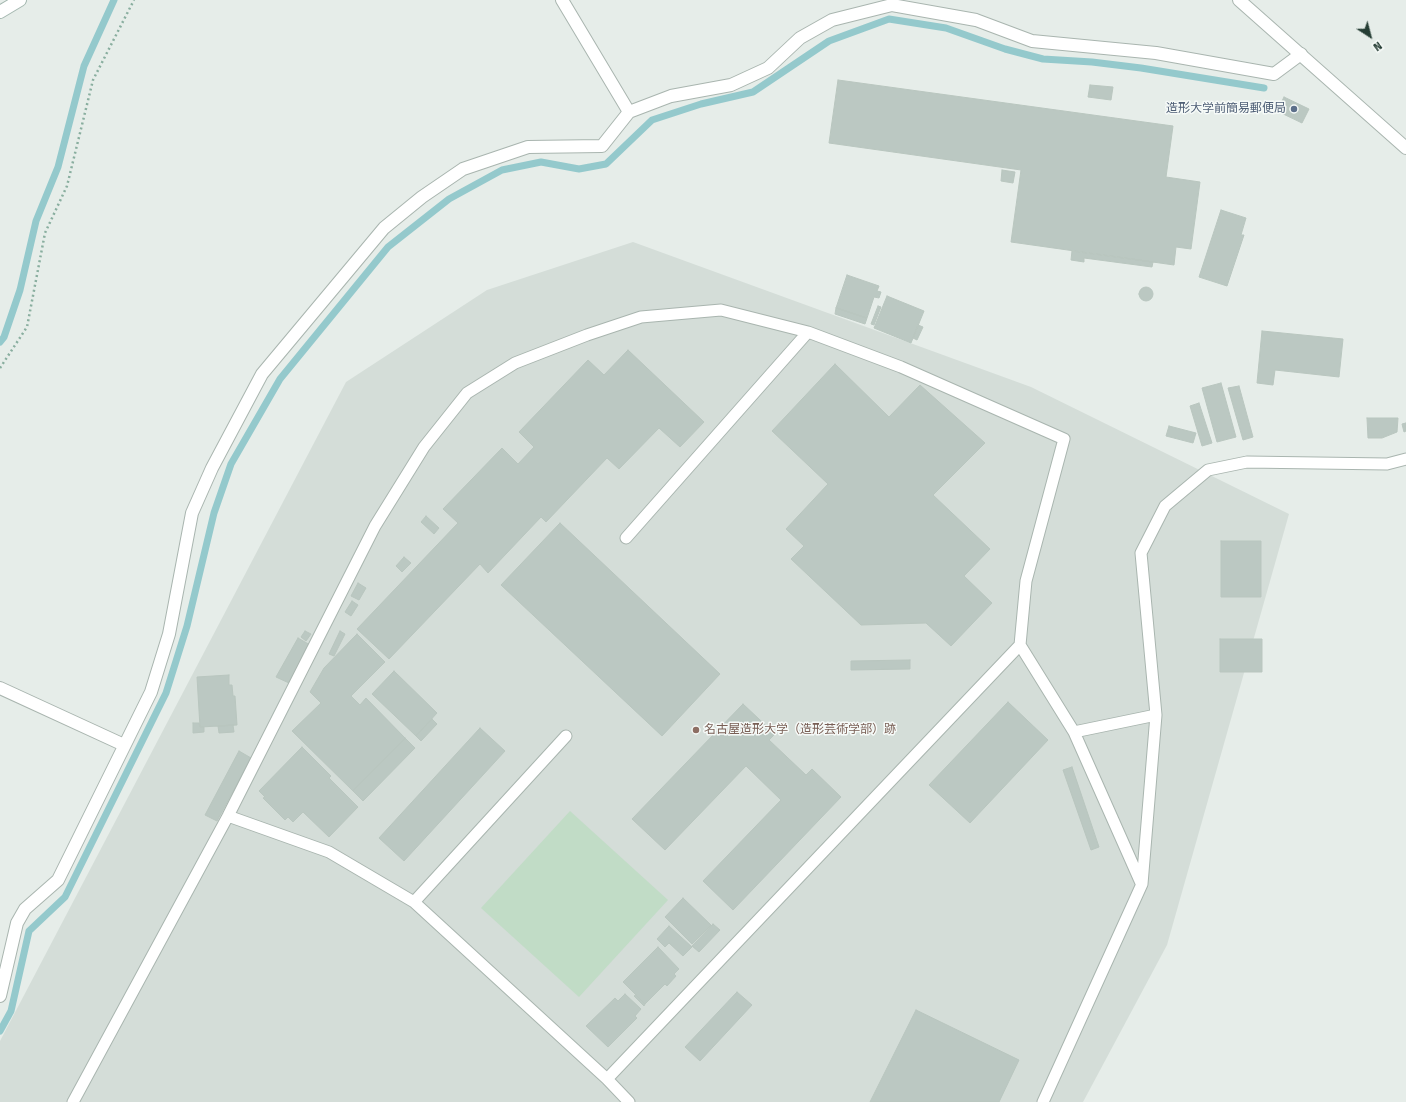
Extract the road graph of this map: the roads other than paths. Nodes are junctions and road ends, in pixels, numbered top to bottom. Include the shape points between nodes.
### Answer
1 (20, 0) edge
2 (562, 0) edge
3 (1239, 0) edge
4 (0, 12) edge
5 (1300, 54) junction
6 (629, 112) junction
7 (1406, 148) edge
8 (808, 332) junction
9 (1406, 459) edge
10 (626, 538) dead end
11 (1020, 646) junction
12 (0, 688) edge
13 (1156, 715) junction
14 (1074, 732) junction
15 (566, 736) dead end
16 (124, 745) junction
17 (228, 816) junction
18 (1142, 884) junction
19 (414, 902) junction
20 (0, 996) edge
21 (607, 1079) junction
22 (73, 1102) edge
23 (629, 1102) edge
24 (1044, 1102) edge

1 - 4 street
2 - 6 street
3 - 5 street
5 - 6 street via 1274,74 1156,53 1032,41 976,20 892,5 832,20 800,38 768,68 730,85 671,96
5 - 7 street
6 - 16 street via 602,146 528,147 462,169 422,197 384,228 262,374 212,468 192,513 169,634 151,692
8 - 10 lane
8 - 11 lane via 901,366 1064,439 1026,581
8 - 17 lane via 721,310 641,317 515,363 467,394 424,446 375,526
9 - 13 lane via 1387,464 1247,462 1208,470 1165,506 1141,554
11 - 14 lane
11 - 21 lane
12 - 16 street
13 - 14 lane
13 - 18 lane
14 - 18 lane
15 - 19 lane
16 - 20 street via 58,880 25,908 17,923
17 - 19 lane via 329,852
17 - 22 lane
18 - 24 lane
19 - 21 lane
21 - 23 lane

